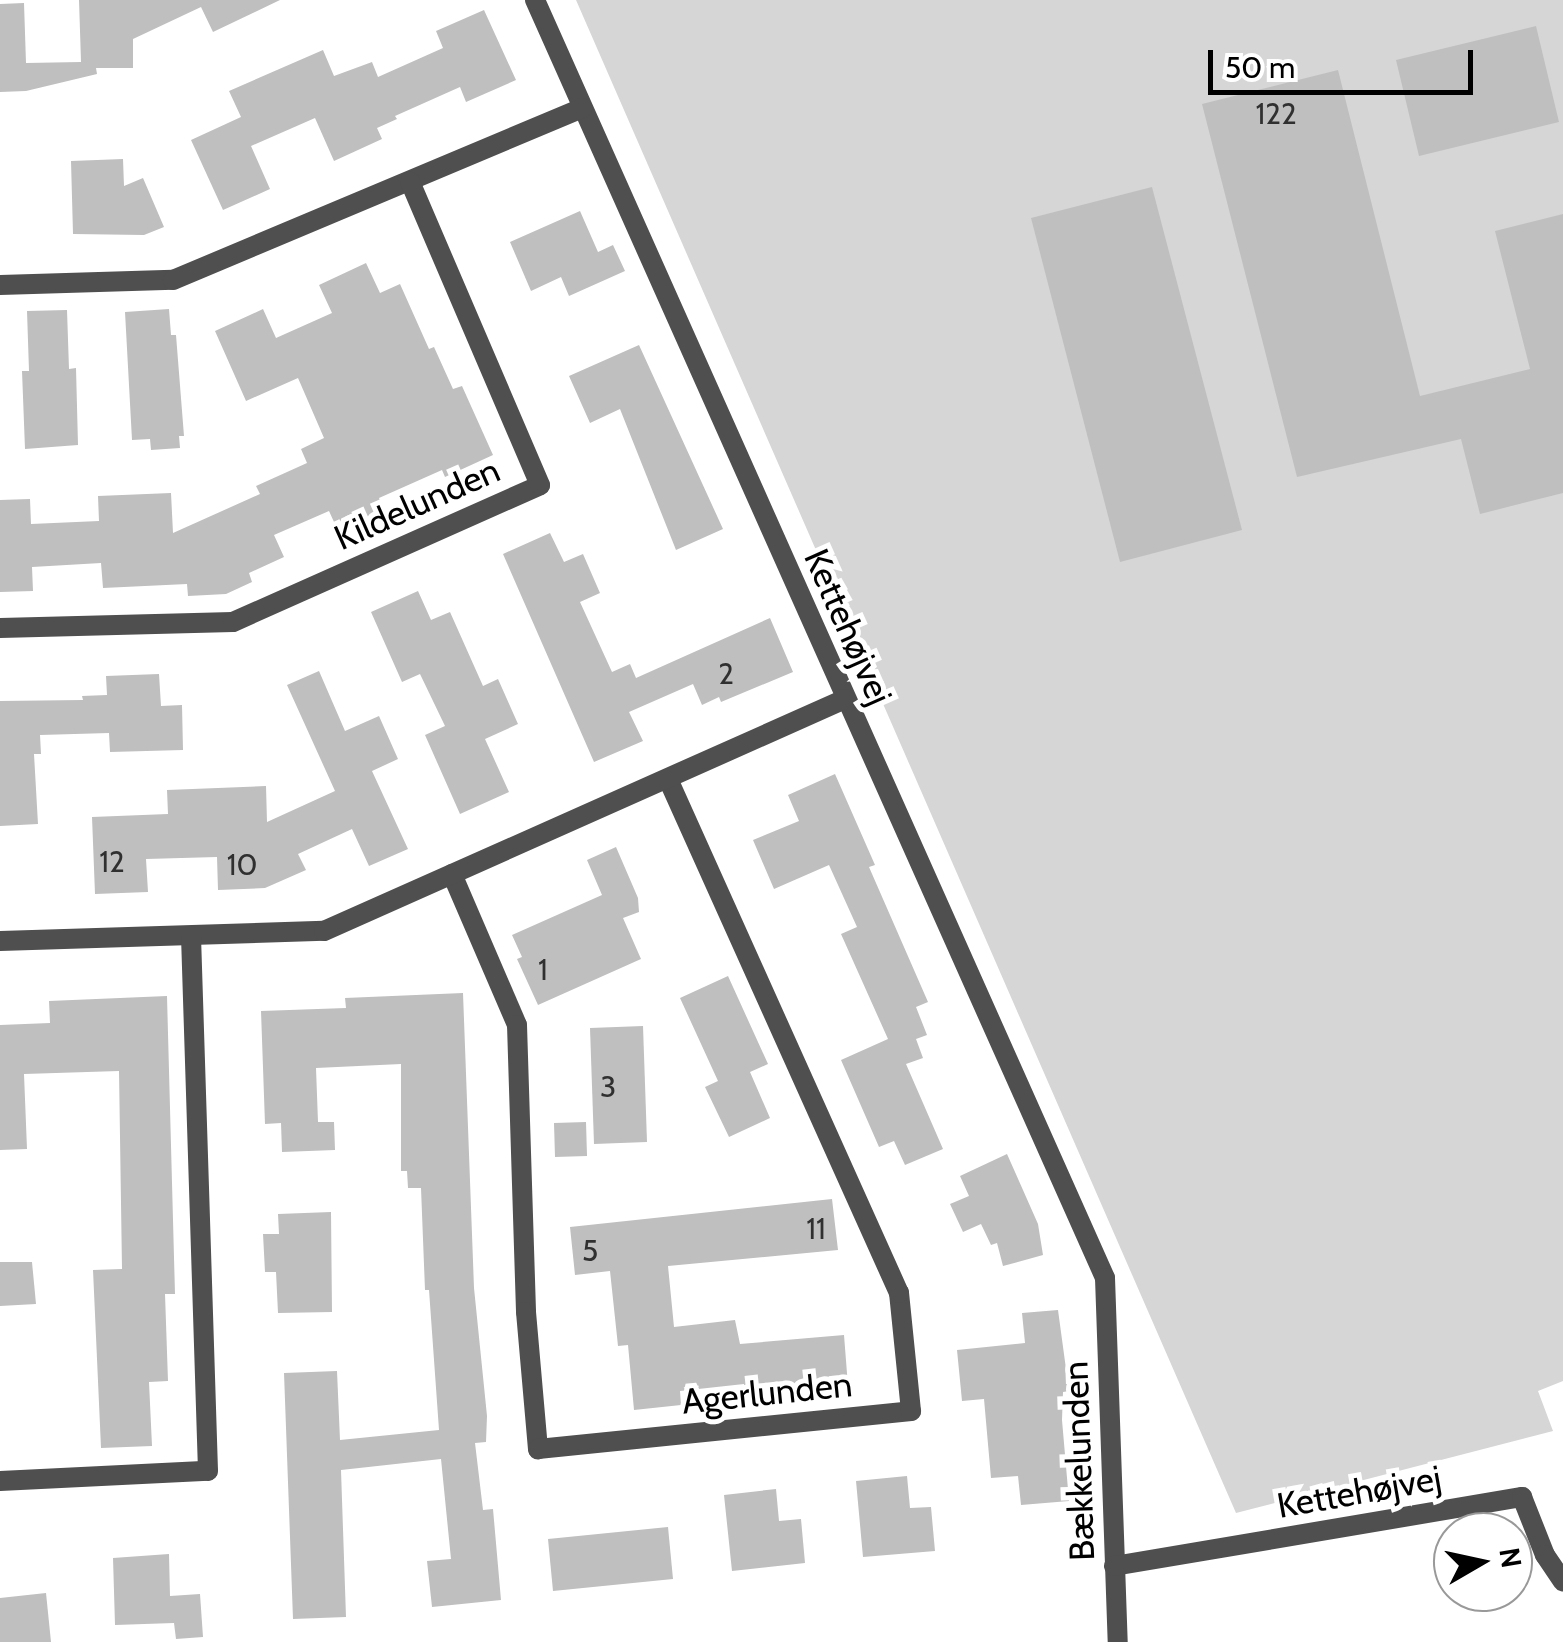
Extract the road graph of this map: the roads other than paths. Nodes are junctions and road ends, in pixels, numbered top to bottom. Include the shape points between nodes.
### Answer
1 (534, 0) edge
2 (582, 108) junction
3 (410, 182) junction
4 (0, 285) edge
5 (0, 628) edge
6 (845, 699) junction
7 (668, 779) junction
8 (452, 874) junction
9 (190, 936) junction
10 (0, 941) edge
11 (1105, 1278) joint
12 (0, 1481) edge
13 (1114, 1566) junction
14 (1563, 1582) edge
15 (1118, 1642) edge

1 - 2 street, Kettehøjvej
2 - 3 street
2 - 6 street, Kettehøjvej
3 - 4 street via 173,280
3 - 5 street, Kildelunden via 540,485 233,622
6 - 7 street
6 - 11 street, Kettehøjvej
7 - 8 street
7 - 8 street, Agerlunden via 899,1293 911,1411 538,1450 526,1312 517,1025
8 - 9 street via 324,931
9 - 10 street
9 - 12 street via 208,1470
11 - 13 street, Bækkelunden
13 - 14 street, Kettehøjvej via 1522,1497
13 - 15 street, Bækkelunden

